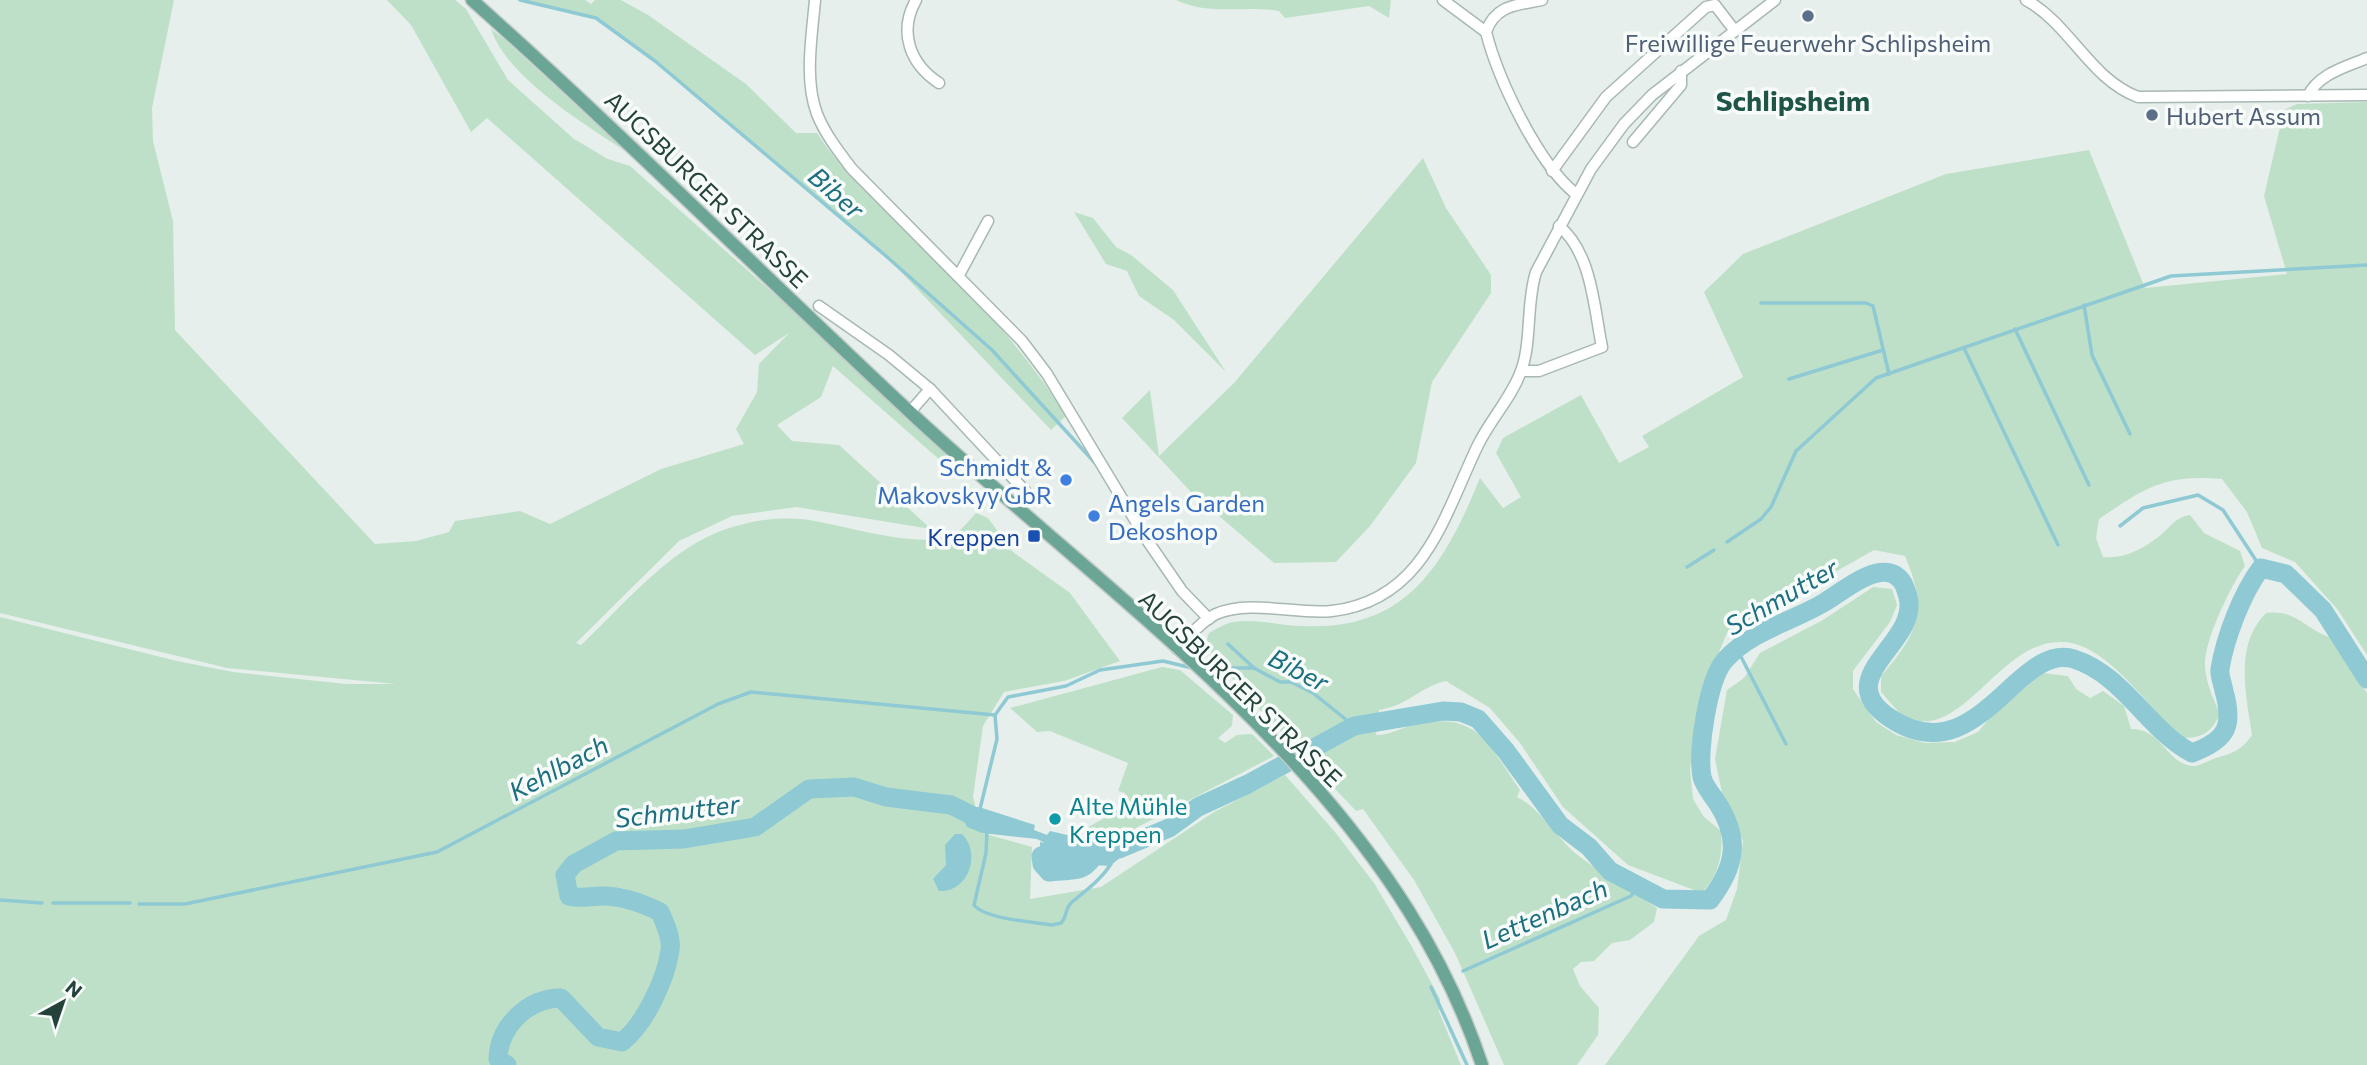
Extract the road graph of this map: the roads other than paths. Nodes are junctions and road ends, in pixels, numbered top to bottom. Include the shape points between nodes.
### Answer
1 (815, 0) edge
2 (916, 0) edge
3 (1443, 0) edge
4 (1542, 0) edge
5 (1775, 0) edge
6 (2027, 0) edge
7 (477, 2) edge
8 (1735, 31) junction
9 (1486, 32) junction
10 (2367, 58) edge
11 (1681, 71) junction
12 (939, 83) dead end
13 (2367, 95) edge
14 (2308, 96) junction
15 (1633, 142) dead end
16 (1552, 171) junction
17 (1576, 194) junction
18 (988, 221) dead end
19 (1559, 226) junction
20 (958, 275) junction
21 (819, 306) dead end
22 (1522, 371) junction
23 (930, 388) junction
24 (910, 412) junction
25 (1027, 492) dead end
26 (1209, 618) junction
27 (1179, 652) junction
28 (1482, 1065) edge

1 - 20 street via 810,77 817,113 852,169
2 - 12 street via 909,22 912,56 923,72
3 - 9 street
4 - 9 street via 1507,6 1495,14
5 - 8 street
6 - 14 street via 2112,83 2138,97
7 - 24 main road, AUGSBURGER STRASSE
8 - 11 street
8 - 16 street via 1715,5 1706,7 1606,97
9 - 16 street via 1529,137
10 - 14 street via 2323,78
11 - 15 street via 1681,85
11 - 17 street via 1623,124
13 - 14 street
16 - 17 street
17 - 19 street
18 - 20 street
19 - 22 street via 1531,287
19 - 22 street via 1575,242 1585,267 1602,347 1538,371
20 - 26 street via 1047,374 1147,540 1182,591
21 - 23 street, AUGSBURGER STRASSE
22 - 26 street via 1479,443 1436,540 1396,586 1335,611 1237,609
23 - 24 street
23 - 25 street, AUGSBURGER STRASSE
24 - 27 main road, AUGSBURGER STRASSE
26 - 27 street
27 - 28 main road, AUGSBURGER STRASSE via 1274,744 1355,833 1447,978

